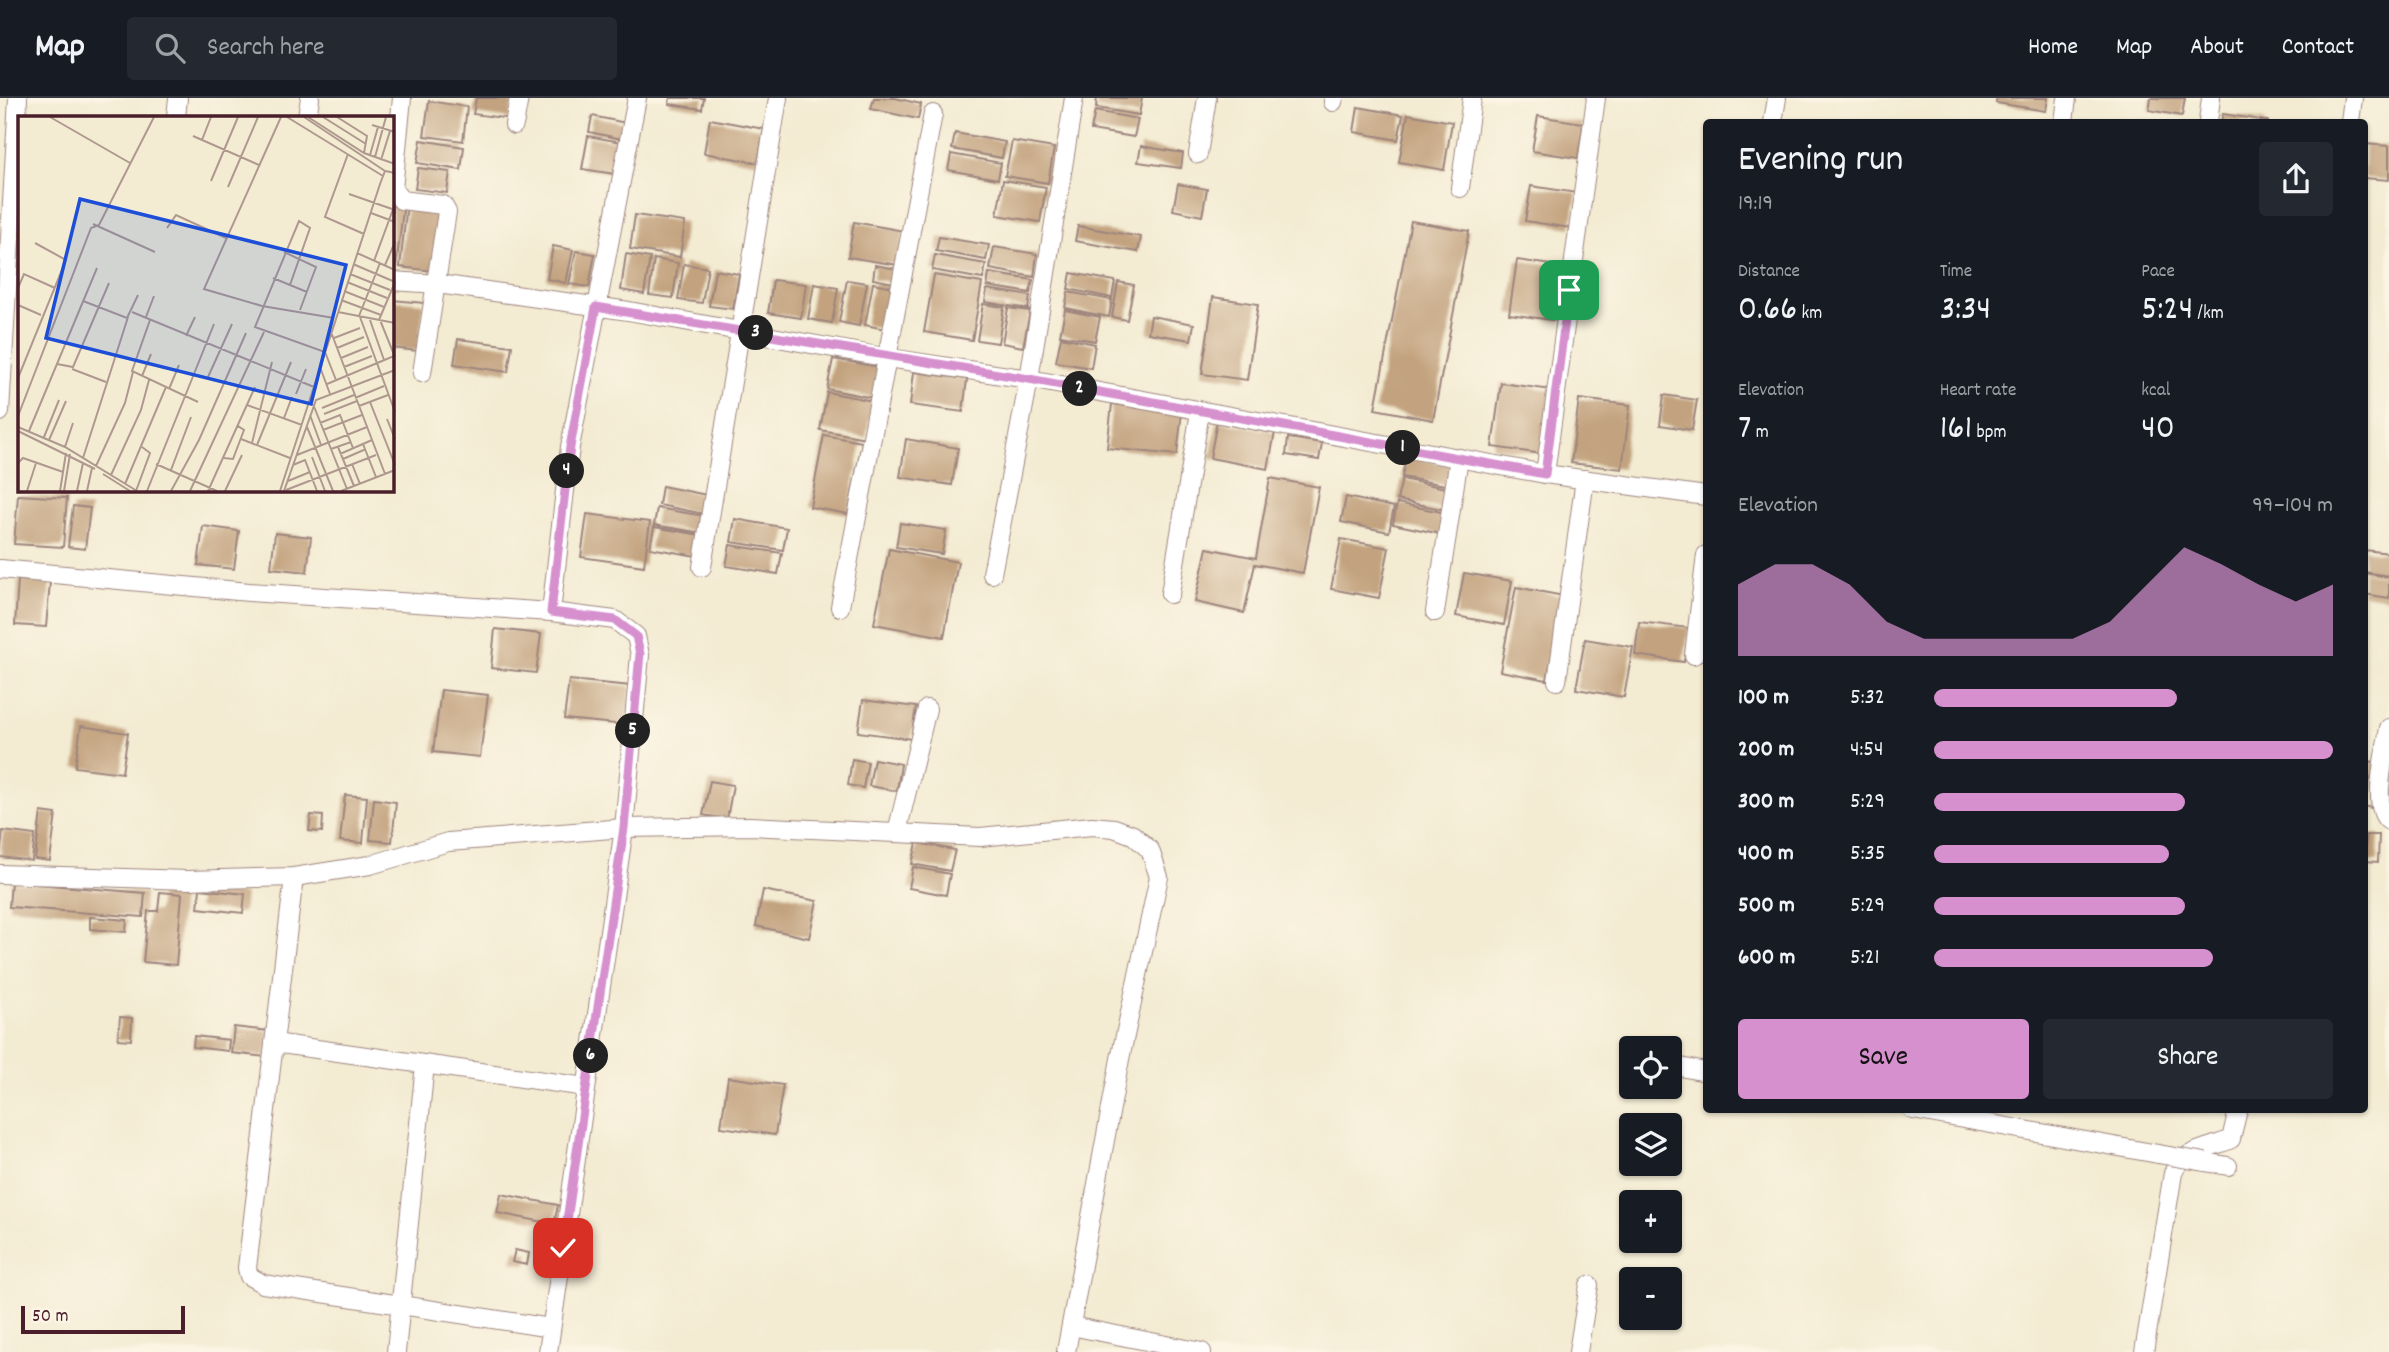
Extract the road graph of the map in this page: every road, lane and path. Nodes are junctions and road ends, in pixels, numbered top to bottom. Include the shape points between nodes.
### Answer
1 (18, 98) edge
2 (178, 98) edge
3 (310, 98) edge
4 (402, 98) edge
5 (519, 98) edge
6 (637, 98) edge
7 (778, 98) edge
8 (1074, 98) edge
9 (1207, 98) edge
10 (1472, 98) edge
11 (1596, 98) edge
12 (1777, 98) edge
13 (2067, 98) edge
14 (2211, 98) edge
15 (2353, 98) edge
16 (933, 114) dead end
17 (176, 116) edge
18 (307, 116) edge
19 (1774, 119) edge
20 (2064, 119) edge
21 (2208, 119) edge
22 (2350, 119) edge
23 (514, 125) dead end
24 (1198, 154) dead end
25 (7, 156) edge
26 (394, 180) edge
27 (1460, 188) dead end
28 (394, 191) edge
29 (14, 249) edge
30 (394, 281) edge
31 (438, 284) junction
32 (596, 307) junction
33 (739, 330) junction
34 (888, 358) junction
35 (422, 373) dead end
36 (1029, 379) junction
37 (0, 412) edge
38 (1200, 412) junction
39 (1459, 458) junction
40 (1545, 474) junction
41 (1585, 479) junction
42 (1703, 496) edge
43 (702, 567) dead end
44 (0, 569) edge
45 (992, 574) dead end
46 (1703, 580) edge
47 (1170, 594) dead end
48 (841, 607) dead end
49 (551, 612) junction
50 (1435, 612) dead end
51 (1694, 655) dead end
52 (1557, 681) dead end
53 (927, 709) dead end
54 (2389, 728) edge
55 (2389, 821) edge
56 (624, 828) junction
57 (897, 832) junction
58 (0, 874) edge
59 (294, 877) junction
60 (274, 1043) junction
61 (425, 1064) junction
62 (1682, 1067) edge
63 (1703, 1071) edge
64 (586, 1087) junction
65 (1930, 1113) edge
66 (2237, 1113) edge
67 (2228, 1166) dead end
68 (1589, 1285) dead end
69 (400, 1304) junction
70 (1071, 1326) junction
71 (551, 1328) junction
72 (396, 1352) edge
73 (548, 1352) edge
74 (1066, 1352) edge
75 (1202, 1352) edge
76 (1578, 1352) edge
77 (2144, 1352) edge

1 - 25 street
2 - 17 street
3 - 18 street
4 - 26 street
5 - 23 street
6 - 32 street
7 - 33 street
8 - 36 street
9 - 24 street
10 - 27 street
11 - 40 street
12 - 19 street
13 - 20 street
14 - 21 street
15 - 22 street
16 - 34 street
25 - 29 street
28 - 31 street via 401,200 443,205 447,212
29 - 37 street
30 - 31 street
31 - 32 street
31 - 35 street
32 - 33 street
32 - 49 street via 570,447
33 - 34 street
33 - 43 street
34 - 36 street
34 - 48 street
36 - 38 street
36 - 45 street
38 - 39 street
38 - 47 street
39 - 40 street
39 - 50 street
40 - 41 street
41 - 42 street
41 - 52 street
44 - 49 street via 249,592
46 - 51 street
49 - 56 street via 615,620 636,636 640,654
53 - 57 street
54 - 55 street via 2379,801
56 - 57 street via 750,826
56 - 59 street via 448,842 370,864
56 - 64 street
57 - 70 street via 980,837 1114,828 1133,835 1150,850 1157,864 1159,877 1119,1059
58 - 59 street via 188,880
59 - 60 street
60 - 61 street
60 - 69 street via 249,1276 263,1284
61 - 64 street
61 - 69 street
62 - 63 street
64 - 71 street
65 - 67 street, bridge
66 - 77 street via 2231,1139 2190,1153 2178,1161 2173,1173
68 - 76 street
69 - 71 street
69 - 72 street
70 - 74 street
70 - 75 street
71 - 73 street

